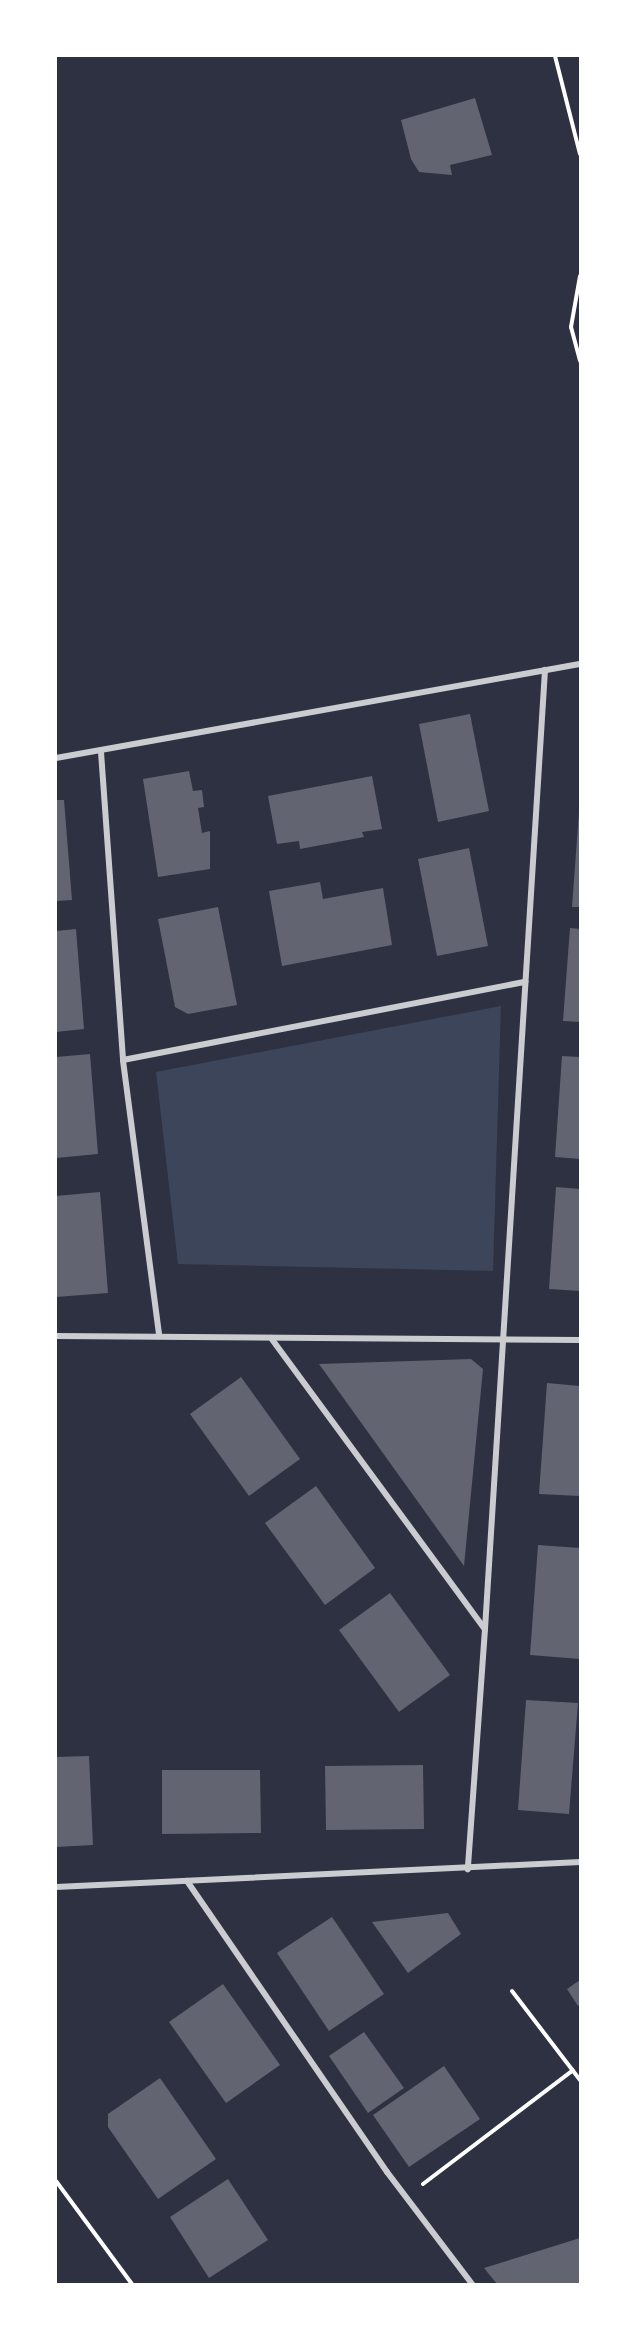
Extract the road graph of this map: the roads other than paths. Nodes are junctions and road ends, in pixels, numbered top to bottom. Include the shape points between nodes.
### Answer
1 (580, 664) edge
2 (546, 670) junction
3 (101, 752) junction
4 (56, 758) edge
5 (526, 982) junction
6 (123, 1060) junction
7 (159, 1334) junction
8 (56, 1336) edge
9 (501, 1337) junction
10 (271, 1338) junction
11 (580, 1340) edge
12 (485, 1629) junction
13 (580, 1862) edge
14 (468, 1869) junction
15 (188, 1881) junction
16 (56, 1887) edge
17 (472, 2284) edge

1 - 2 street
2 - 3 street
2 - 5 street
3 - 4 street
3 - 6 street
5 - 6 street
5 - 9 street
6 - 7 street
7 - 8 street
7 - 10 street
9 - 10 street
9 - 11 street
9 - 12 street
10 - 12 street
12 - 14 street
13 - 14 street
14 - 15 street
15 - 16 street
15 - 17 street via 405,2196

